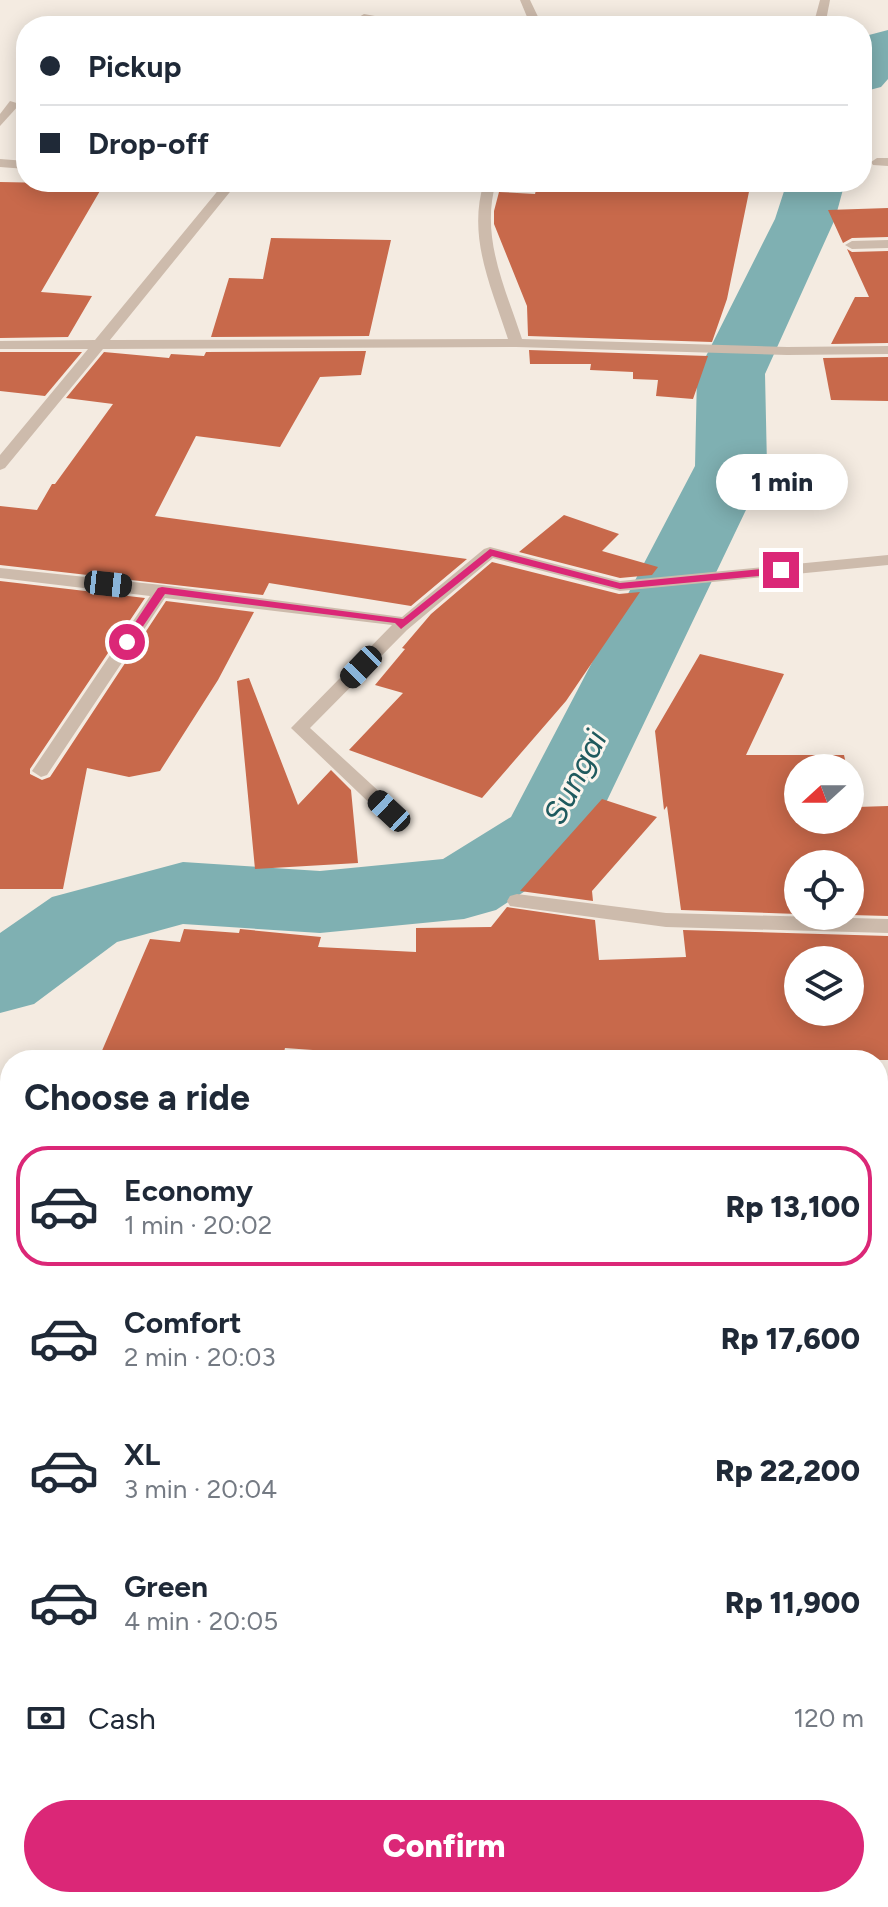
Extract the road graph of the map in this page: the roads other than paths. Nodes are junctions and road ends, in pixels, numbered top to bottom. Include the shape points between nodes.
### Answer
1 (14, 104) dead end
2 (0, 122) edge
3 (224, 192) edge
4 (487, 192) edge
5 (888, 244) edge
6 (852, 245) dead end
7 (516, 343) junction
8 (0, 345) edge
9 (99, 347) junction
10 (888, 350) edge
11 (0, 465) edge
12 (888, 560) edge
13 (0, 573) edge
14 (162, 590) junction
15 (401, 626) junction
16 (41, 771) dead end
17 (389, 811) dead end
18 (517, 901) dead end
19 (888, 926) edge

1 - 2 street
3 - 9 street
4 - 7 street via 486,249
5 - 6 street
7 - 9 street
7 - 10 street
8 - 9 street
9 - 11 street
12 - 15 street via 620,586 490,552
13 - 14 street
14 - 15 street via 399,621
14 - 16 street
15 - 17 street via 300,728
18 - 19 street via 666,920

